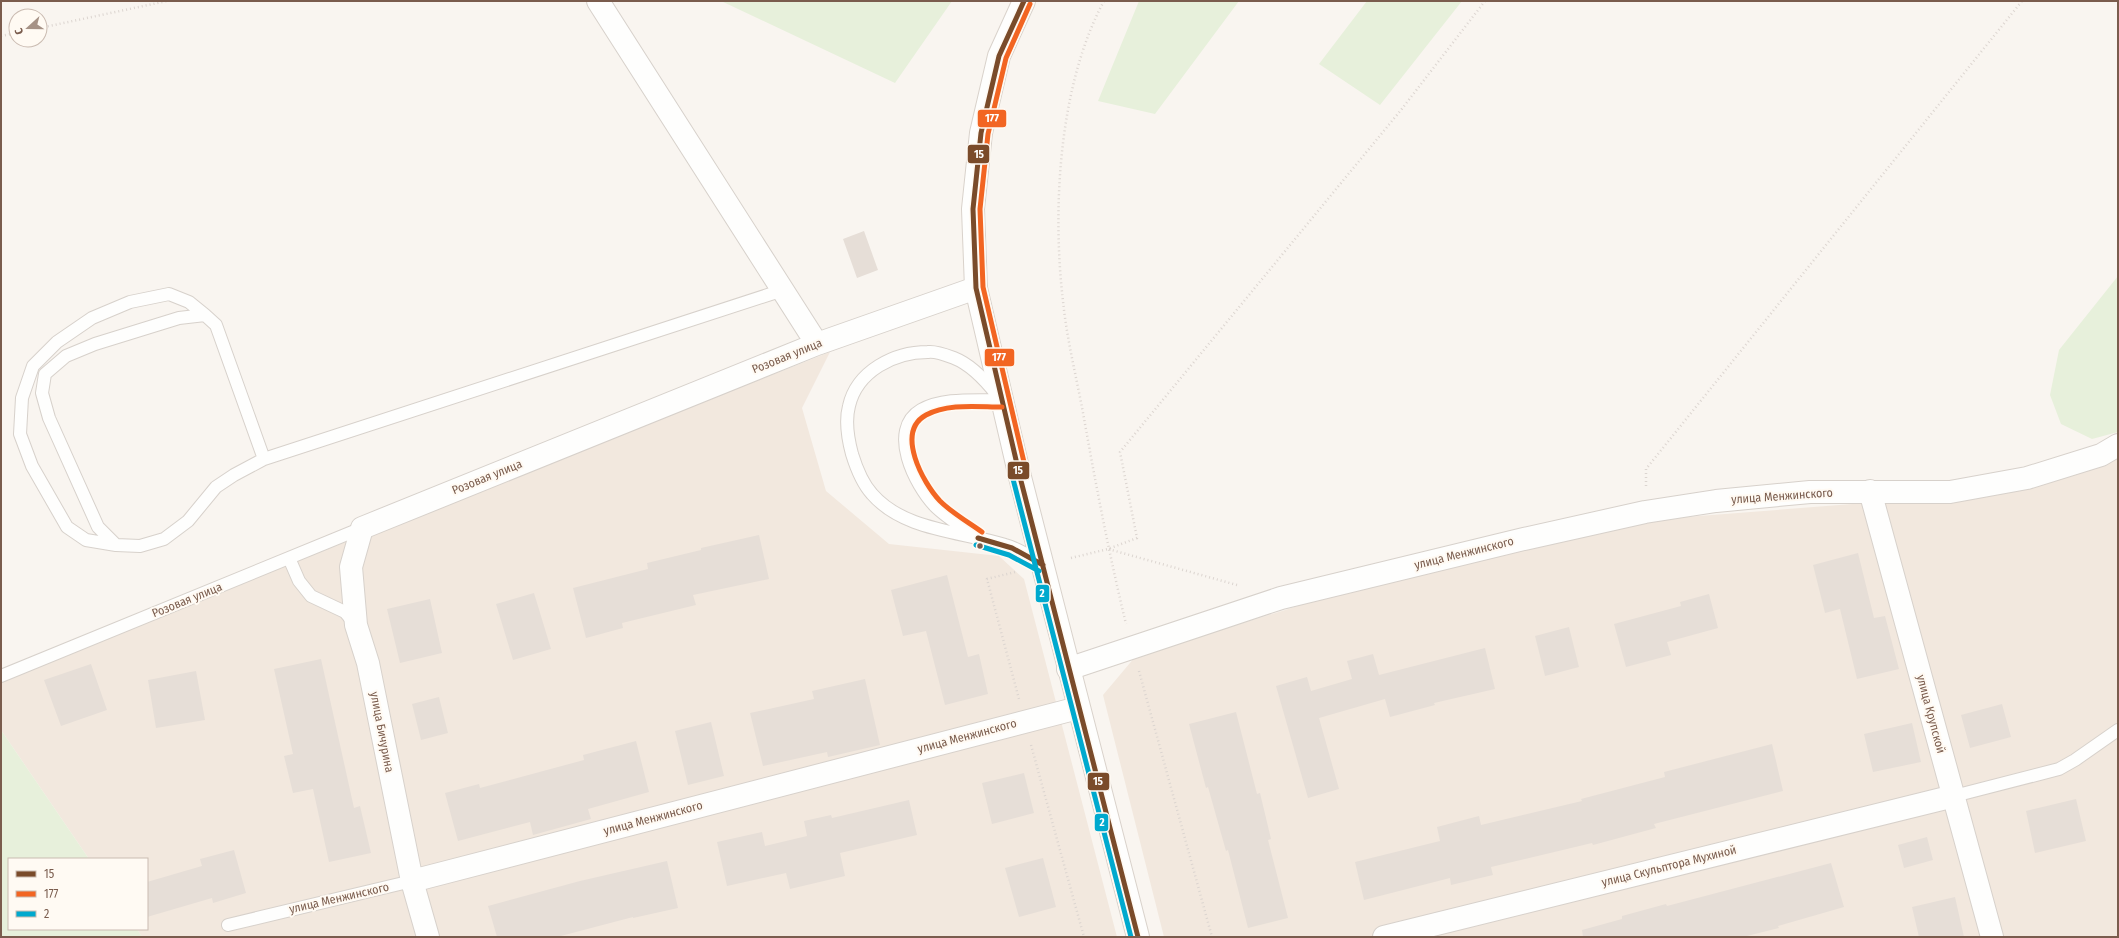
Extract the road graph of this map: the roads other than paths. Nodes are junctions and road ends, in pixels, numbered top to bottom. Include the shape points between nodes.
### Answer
1 (598, 1) edge
2 (1024, 1) edge
3 (976, 288) junction
4 (782, 290) junction
5 (206, 315) junction
6 (817, 344) junction
7 (33, 366) junction
8 (45, 374) junction
9 (1002, 400) junction
10 (2118, 445) edge
11 (264, 459) junction
12 (1870, 491) junction
13 (362, 528) junction
14 (978, 538) junction
15 (116, 545) junction
16 (289, 558) junction
17 (1043, 565) junction
18 (356, 626) junction
19 (1068, 669) junction
20 (1, 676) edge
21 (1078, 708) junction
22 (2118, 730) edge
23 (1954, 796) junction
24 (412, 881) junction
25 (228, 925) dead end
26 (428, 937) edge
27 (1138, 937) edge
28 (1384, 937) edge
29 (1992, 937) edge

1 - 4 street
2 - 3 street via 999,56 981,133 973,209
3 - 6 street, Розовая улица
3 - 9 street
4 - 6 street
4 - 11 lane
5 - 7 lane via 189,302 169,294 130,302 92,318 57,342
5 - 8 lane via 179,318 95,344 66,356
5 - 11 lane via 216,325
6 - 13 street, Розовая улица
7 - 8 lane
7 - 15 lane via 22,398 20,434 32,466 67,527 86,540
8 - 15 lane via 42,393 49,418 98,527
9 - 14 lane via 936,405 921,410 911,418 906,428 907,454 922,491 936,507
9 - 14 lane via 981,376 968,367 956,359 929,351 906,354 884,362 859,382 849,406 848,439 856,469 871,494 892,512 917,523
9 - 17 street
10 - 12 street, улица Менжинского via 2101,455 2027,478 1950,492
11 - 15 lane via 216,487 188,521 164,539 140,546
12 - 19 street, улица Менжинского via 1810,492 1716,500 1645,512 1281,598
12 - 23 street, улица Крупской
13 - 16 lane, Розовая улица
13 - 18 street, улица Бичурина via 351,567
14 - 17 lane via 1006,545
16 - 18 lane via 299,581 311,596 345,612
16 - 20 lane, Розовая улица
17 - 19 street
18 - 24 street, улица Бичурина via 368,663
19 - 21 street
21 - 24 street, улица Менжинского
21 - 27 street
22 - 23 lane via 2059,769
23 - 28 street, улица Скульптора Мухиной
23 - 29 street, улица Крупской
24 - 25 lane, улица Менжинского
24 - 26 street, улица Бичурина

